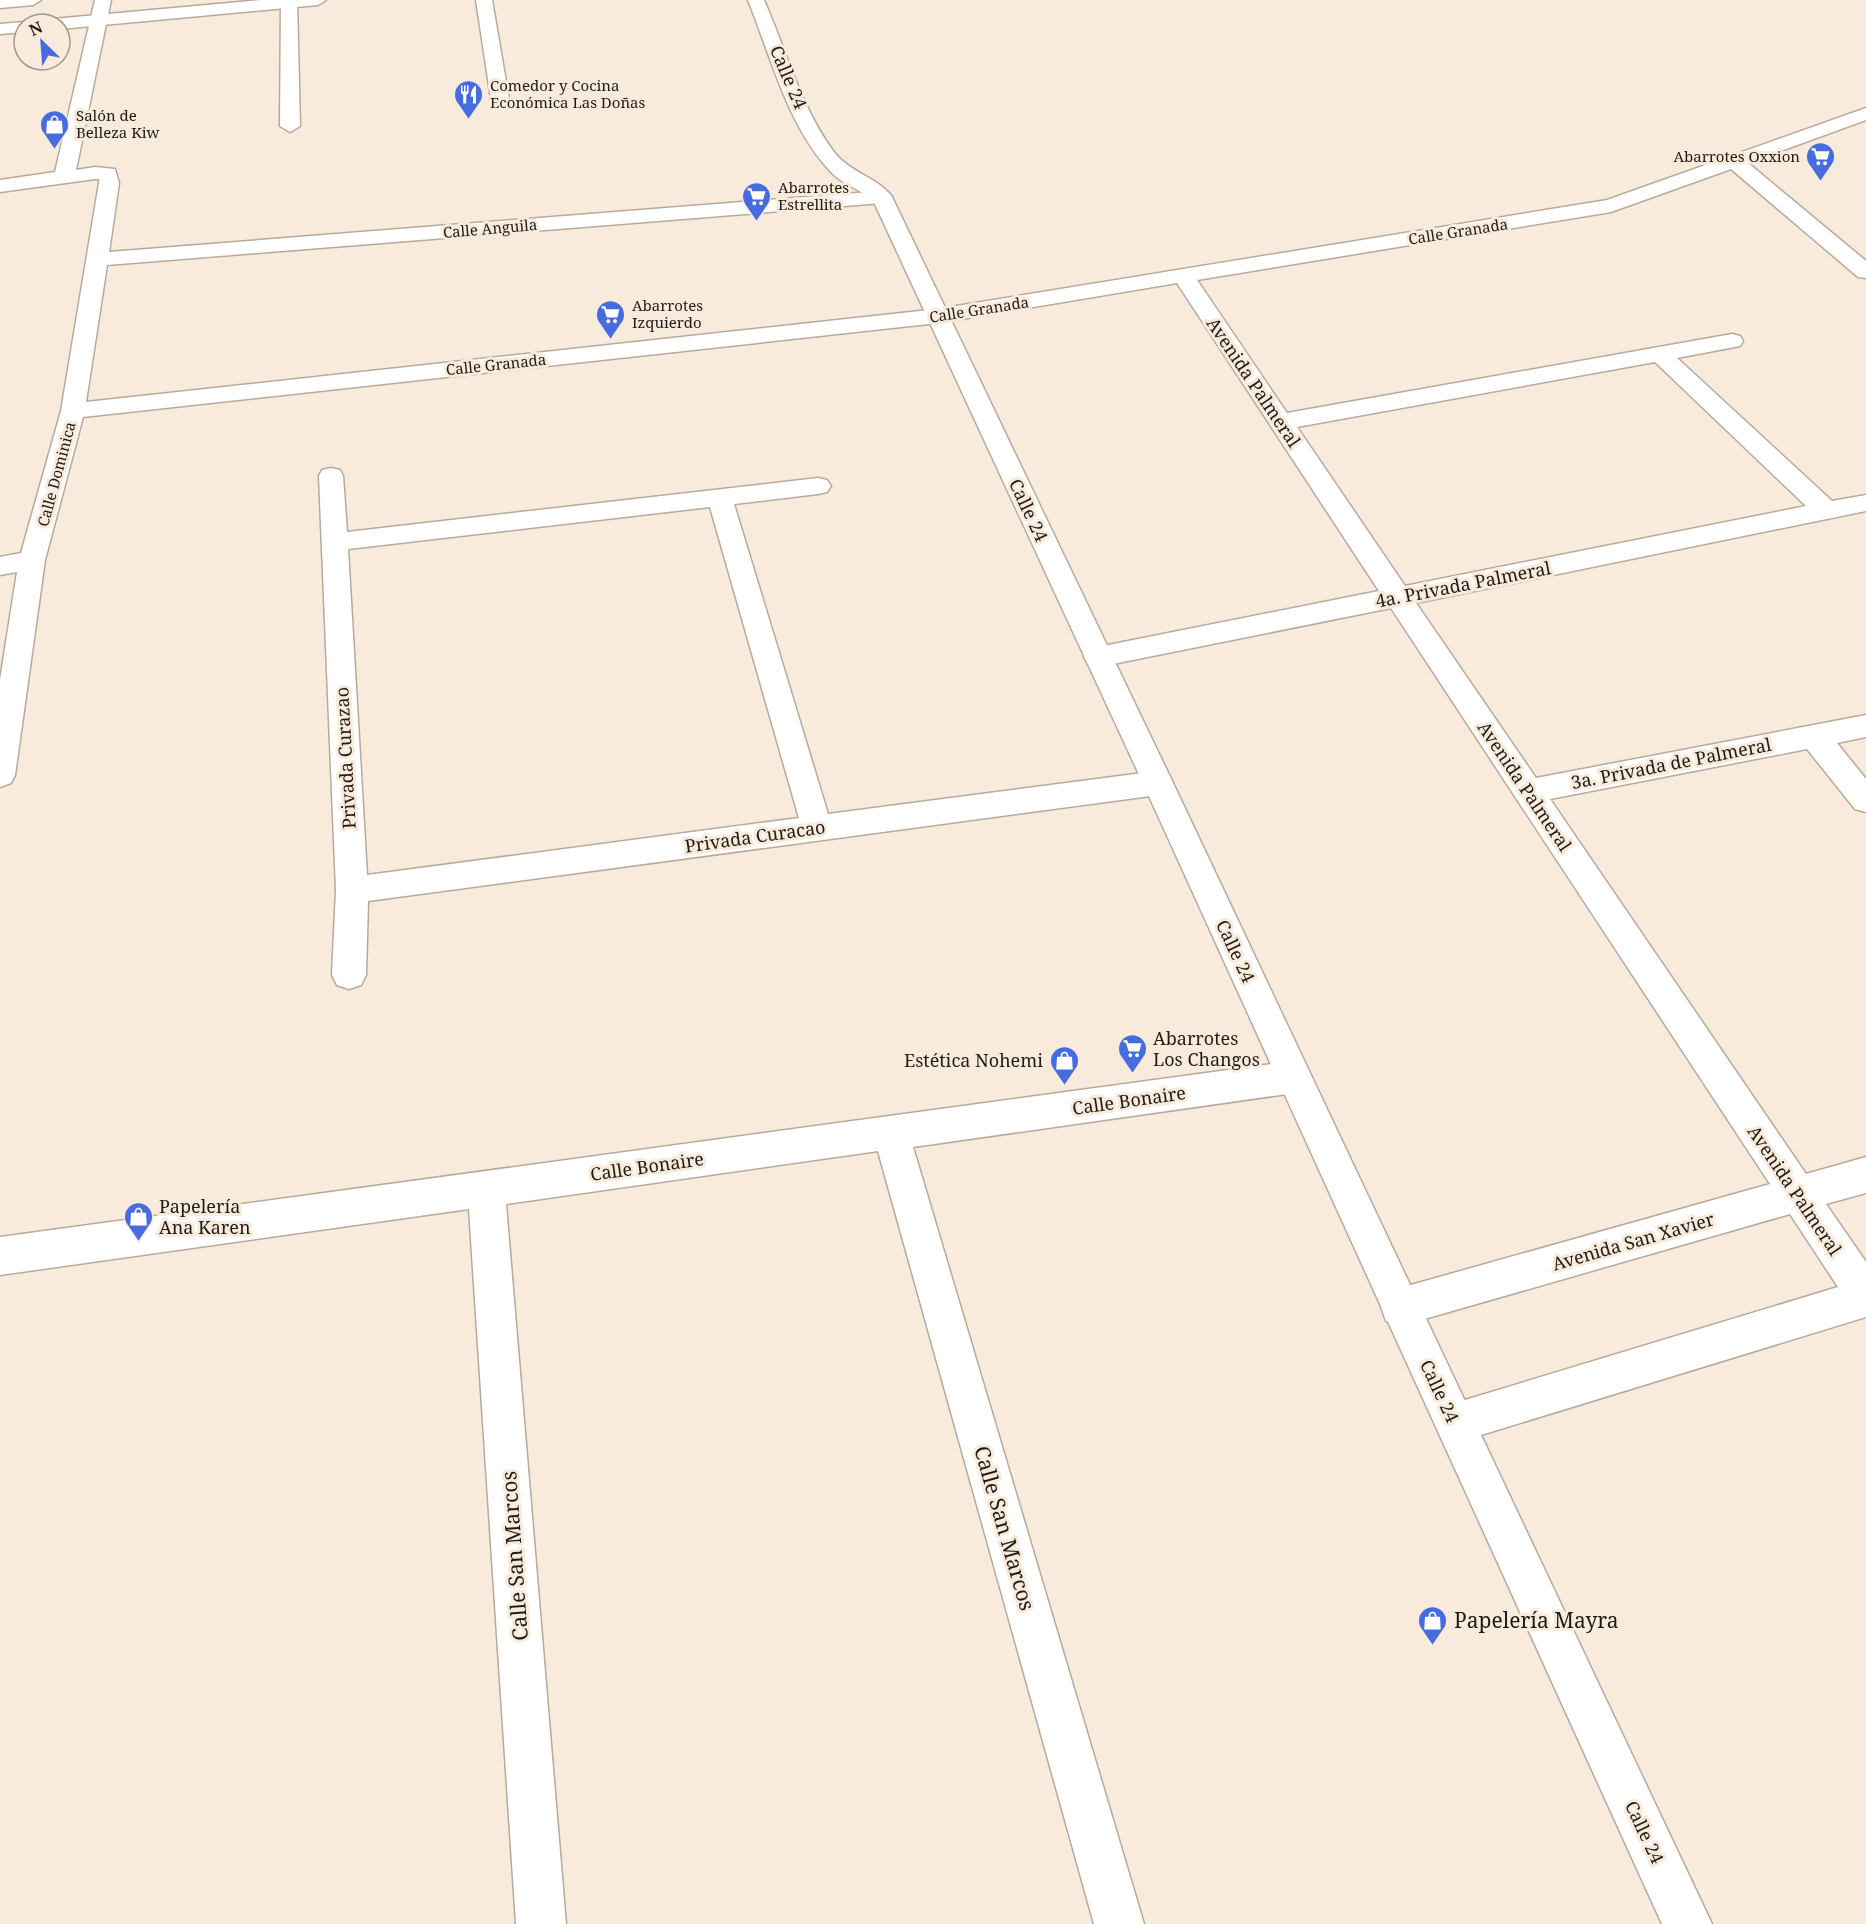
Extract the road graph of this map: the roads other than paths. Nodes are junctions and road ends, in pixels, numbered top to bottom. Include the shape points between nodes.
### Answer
1 (33, 0) edge
2 (103, 0) edge
3 (318, 0) edge
4 (484, 0) edge
5 (756, 0) edge
6 (289, 1) edge
7 (0, 3) edge
8 (97, 20) junction
9 (72, 22) edge
10 (500, 99) dead end
11 (1866, 114) edge
12 (290, 126) dead end
13 (1734, 162) junction
14 (64, 178) junction
15 (0, 186) edge
16 (882, 197) junction
17 (99, 259) junction
18 (1866, 272) edge
19 (1183, 276) junction
20 (938, 316) junction
21 (1732, 341) dead end
22 (1660, 354) junction
23 (73, 411) junction
24 (1281, 422) junction
25 (331, 476) dead end
26 (818, 486) dead end
27 (720, 498) junction
28 (1866, 503) edge
29 (1828, 511) junction
30 (334, 542) junction
31 (32, 560) junction
32 (0, 566) edge
33 (1398, 597) junction
34 (1098, 657) junction
35 (1866, 726) edge
36 (1814, 736) junction
37 (0, 775) edge
38 (1158, 783) junction
39 (1528, 790) junction
40 (1866, 800) edge
41 (817, 828) junction
42 (352, 890) junction
43 (349, 975) dead end
44 (1294, 1077) junction
45 (891, 1133) junction
46 (1866, 1175) edge
47 (486, 1189) junction
48 (1798, 1195) junction
49 (0, 1256) edge
50 (1866, 1297) edge
51 (1400, 1307) junction
52 (1455, 1423) junction
53 (541, 1924) edge
54 (1119, 1924) edge
55 (1688, 1924) edge

1 - 7 street
2 - 8 street
3 - 6 street
4 - 10 street
5 - 16 street, Calle 24 via 815,139 840,170
6 - 8 street
6 - 12 street
8 - 9 street
8 - 14 street
11 - 13 street, Calle Granada
13 - 18 street
13 - 19 street, Calle Granada via 1611,206
14 - 15 street
14 - 17 street, Calle Dominica via 108,173
16 - 17 street, Calle Anguila
16 - 20 street, Calle 24
17 - 23 street, Calle Dominica
19 - 20 street, Calle Granada
19 - 24 street, Avenida Palmeral
20 - 23 street, Calle Granada
20 - 34 street, Calle 24
21 - 22 street
22 - 24 street
22 - 29 street
23 - 31 street, Calle Dominica
24 - 33 street, Avenida Palmeral
25 - 30 street, Privada Curazao
26 - 27 street
27 - 30 street
27 - 41 street
28 - 29 street, 4a. Privada Palmeral
29 - 33 street, 4a. Privada Palmeral
30 - 42 street, Privada Curazao
31 - 32 street
31 - 37 street, Calle Dominica
33 - 34 street, 4a. Privada Palmeral
33 - 39 street, Avenida Palmeral
34 - 38 street, Calle 24
35 - 36 street, 3a. Privada de Palmeral
36 - 39 street, 3a. Privada de Palmeral
36 - 40 street
38 - 41 street, Privada Curacao
38 - 44 street, Calle 24
39 - 48 street, Avenida Palmeral
41 - 42 street, Privada Curacao
42 - 43 street, Privada Curazao
44 - 45 street, Calle Bonaire
44 - 51 street, Calle 24
45 - 47 street, Calle Bonaire
45 - 54 street, Calle San Marcos
46 - 48 street, Avenida San Xavier
47 - 49 street, Calle Bonaire
47 - 53 street, Calle San Marcos
48 - 50 street, Avenida Palmeral
48 - 51 street, Avenida San Xavier
50 - 52 street
51 - 52 street, Calle 24
52 - 55 street, Calle 24

